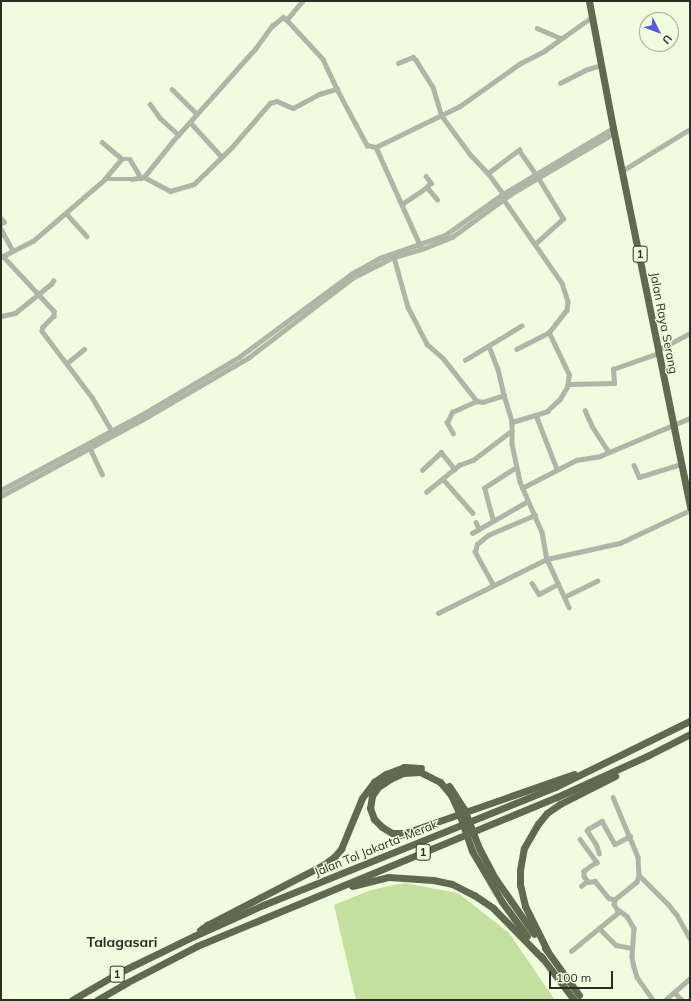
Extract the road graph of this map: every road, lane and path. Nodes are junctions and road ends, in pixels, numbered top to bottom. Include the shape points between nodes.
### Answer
1 (302, 1) edge
2 (589, 1) edge
3 (592, 17) junction
4 (287, 20) junction
5 (537, 28) dead end
6 (560, 38) junction
7 (398, 63) dead end
8 (601, 65) junction
9 (560, 83) dead end
10 (172, 89) dead end
11 (337, 89) junction
12 (150, 104) dead end
13 (197, 114) junction
14 (442, 116) junction
15 (190, 122) junction
16 (690, 129) edge
17 (613, 131) junction
18 (179, 135) junction
19 (102, 142) dead end
20 (376, 147) junction
21 (222, 157) junction
22 (122, 160) junction
23 (622, 172) junction
24 (488, 173) junction
25 (426, 176) dead end
26 (537, 176) junction
27 (143, 177) junction
28 (105, 179) junction
29 (427, 187) junction
30 (503, 196) junction
31 (437, 199) dead end
32 (402, 204) junction
33 (66, 213) junction
34 (1, 218) edge
35 (1, 224) edge
36 (1, 229) edge
37 (87, 236) dead end
38 (535, 244) junction
39 (421, 247) junction
40 (13, 251) junction
41 (2, 257) edge
42 (394, 257) junction
43 (53, 280) dead end
44 (39, 294) junction
45 (1, 316) edge
46 (521, 326) dead end
47 (549, 333) junction
48 (690, 333) edge
49 (489, 346) junction
50 (517, 349) dead end
51 (84, 350) dead end
52 (659, 351) junction
53 (465, 360) dead end
54 (67, 363) junction
55 (568, 384) junction
56 (504, 395) junction
57 (477, 401) junction
58 (585, 410) dead end
59 (536, 415) junction
60 (690, 418) edge
61 (512, 422) junction
62 (674, 426) junction
63 (511, 431) junction
64 (113, 433) junction
65 (453, 434) dead end
66 (90, 448) junction
67 (609, 452) junction
68 (681, 464) junction
69 (634, 465) dead end
70 (516, 467) junction
71 (455, 469) junction
72 (557, 469) junction
73 (422, 470) dead end
74 (102, 474) dead end
75 (443, 479) junction
76 (522, 488) junction
77 (1, 490) edge
78 (426, 492) dead end
79 (1, 496) edge
80 (689, 496) edge
81 (528, 500) junction
82 (690, 509) edge
83 (473, 513) dead end
84 (534, 515) junction
85 (493, 521) junction
86 (476, 522) dead end
87 (478, 529) junction
88 (472, 533) dead end
89 (547, 559) junction
90 (597, 581) dead end
91 (532, 583) dead end
92 (558, 584) junction
93 (493, 586) junction
94 (564, 597) junction
95 (569, 607) dead end
96 (438, 613) dead end
97 (690, 721) edge
98 (690, 734) edge
99 (649, 756) junction
100 (602, 765) junction
101 (613, 797) dead end
102 (461, 810) junction
103 (630, 836) junction
104 (580, 839) dead end
105 (476, 849) junction
106 (593, 857) junction
107 (639, 875) junction
108 (587, 881) junction
109 (581, 886) dead end
110 (615, 900) junction
111 (620, 911) junction
112 (599, 928) junction
113 (194, 936) junction
114 (690, 938) edge
115 (197, 946) junction
116 (632, 948) junction
117 (571, 951) dead end
118 (548, 952) junction
119 (543, 959) junction
120 (120, 972) junction
121 (690, 978) edge
122 (126, 983) junction
123 (674, 992) junction
124 (577, 998) edge
125 (72, 1000) edge
126 (97, 1000) edge
127 (653, 1000) edge
128 (665, 1000) edge
129 (682, 1000) edge

1 - 4 street
2 - 3 highway, Jalan Raya Serang / 1
3 - 6 street
3 - 8 highway, Jalan Raya Serang / 1
4 - 11 street via 323,59
4 - 13 street via 283,17 272,26
5 - 6 street
6 - 14 street via 544,51 519,64
7 - 14 street via 413,57 416,60 433,87
8 - 9 street
8 - 17 highway, Jalan Raya Serang / 1
10 - 13 street
11 - 20 street via 367,144
11 - 21 street via 319,94 293,108 272,101
12 - 18 street via 160,118
13 - 15 street
14 - 20 street
14 - 24 street via 470,154
15 - 18 street
15 - 21 street
16 - 23 street
17 - 23 highway, Jalan Raya Serang / 1
17 - 26 street
18 - 27 street
19 - 22 street
20 - 32 street
21 - 27 street via 197,182 172,191
22 - 27 street via 130,159
22 - 28 street
23 - 52 highway, Jalan Raya Serang / 1
24 - 26 street via 519,150
24 - 30 street
25 - 29 street via 431,183
26 - 30 street
26 - 38 street via 563,219
27 - 28 street
28 - 33 street
29 - 31 street
29 - 32 street
30 - 38 street
30 - 39 street via 459,229
32 - 39 street
33 - 37 street
33 - 40 street via 32,241
34 - 35 street via 4,222
36 - 40 street
38 - 47 street via 562,283 568,302 567,310
39 - 42 street
39 - 64 street via 382,258 351,274 245,354
40 - 41 street
41 - 44 street
42 - 57 street via 408,307 423,339 443,358
42 - 64 street via 347,282 248,358
43 - 44 street
44 - 45 street via 15,313
44 - 54 street via 54,314 42,331
46 - 49 street
47 - 50 street
47 - 55 street via 569,375
48 - 52 street
49 - 53 street
49 - 56 street
51 - 54 street
52 - 55 street via 613,369 614,383
52 - 62 highway, Jalan Raya Serang / 1
54 - 64 street via 92,397
55 - 59 street via 553,406
56 - 57 street via 483,402
56 - 61 street
57 - 65 street via 450,415 447,423
58 - 67 street
59 - 61 street
59 - 72 street
60 - 62 street
61 - 63 street
62 - 67 street
62 - 68 highway, Jalan Raya Serang / 1
63 - 70 street
63 - 71 street via 473,460
64 - 66 street
64 - 77 street
66 - 74 street
66 - 79 street
67 - 72 street via 593,458 576,460
68 - 69 street via 639,477
68 - 80 highway, Jalan Raya Serang / 1
70 - 76 street
70 - 85 street via 484,488
71 - 73 street via 441,452
71 - 75 street
72 - 76 street
75 - 78 street
75 - 83 street
76 - 81 street
80 - 82 highway, Jalan Raya Serang / 1
81 - 84 street
81 - 85 street
82 - 89 street via 620,543
84 - 89 street via 542,532
84 - 93 street via 488,535 476,544 475,552
85 - 87 street
86 - 87 street
87 - 88 street
89 - 92 street
89 - 93 street
90 - 94 street
91 - 92 street via 539,594
92 - 94 street
93 - 96 street
94 - 95 street
97 - 100 highway, Jalan Tol Jakarta–Merak / 1
98 - 99 highway, Jalan Tol Jakarta–Merak / 1
99 - 115 highway, Jalan Tol Jakarta–Merak / 1 via 557,797
99 - 118 highway via 553,808 538,824 530,838 522,860 520,885 524,906
100 - 102 highway via 405,833 392,833 382,827 374,819 370,808 372,796 390,778 403,773 420,772 440,782
100 - 113 highway, Jalan Tol Jakarta–Merak / 1 via 555,787 263,905
101 - 103 street
102 - 105 highway, bridge
102 - 113 highway via 447,783 433,772 422,768 404,767 386,774 374,782 362,798 347,837 334,857 207,925
103 - 106 street via 616,844 602,821 587,831 601,853
103 - 107 street via 638,857
104 - 106 street
105 - 118 highway via 506,896
105 - 119 highway via 502,902
106 - 108 street via 597,863 583,872
107 - 110 street via 635,885
107 - 114 street via 673,910
108 - 109 street
108 - 110 street via 595,881 609,898
110 - 111 street via 615,906
111 - 112 street
111 - 116 street via 627,916 634,928
112 - 116 street via 616,945
112 - 117 street
113 - 120 highway, Jalan Tol Jakarta–Merak / 1
115 - 119 highway via 350,887 370,881 396,878 452,884 474,895 493,908
115 - 122 highway, Jalan Tol Jakarta–Merak / 1
116 - 127 street via 636,973
118 - 124 highway
119 - 124 highway
120 - 122 highway
120 - 125 highway, Jalan Tol Jakarta–Merak / 1
121 - 123 street
122 - 126 highway, Jalan Tol Jakarta–Merak / 1
123 - 128 street
123 - 129 street

